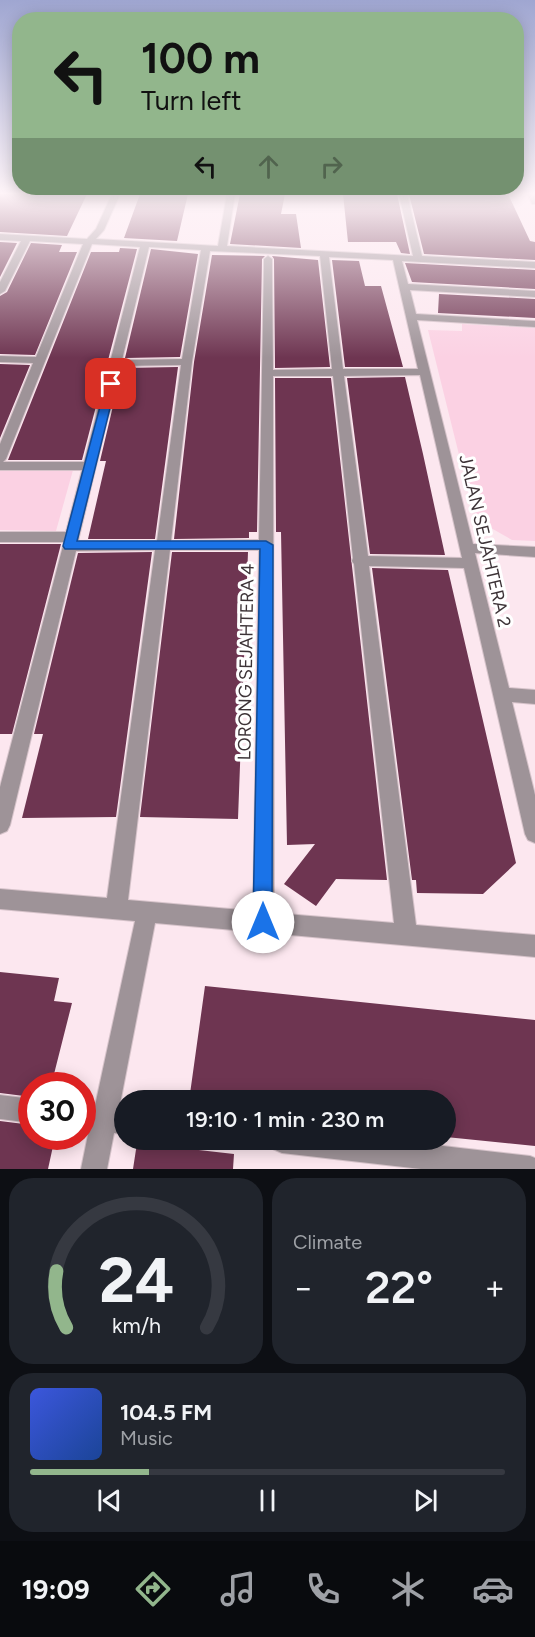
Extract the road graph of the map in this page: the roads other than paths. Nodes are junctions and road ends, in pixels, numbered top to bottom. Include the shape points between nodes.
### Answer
1 (206, 248) edge
2 (22, 249) edge
3 (85, 249) edge
4 (144, 249) edge
5 (215, 249) edge
6 (222, 249) joint
7 (416, 249) edge
8 (324, 254) junction
9 (397, 258) junction
10 (268, 259) dead end
11 (418, 259) junction
12 (535, 265) edge
13 (404, 287) junction
14 (0, 291) edge
15 (535, 294) edge
16 (411, 317) junction
17 (535, 324) edge
18 (0, 359) edge
19 (38, 360) junction
20 (187, 362) junction
21 (116, 363) junction
22 (337, 372) junction
23 (424, 372) junction
24 (266, 373) junction
25 (0, 459) edge
26 (0, 466) edge
27 (90, 466) junction
28 (0, 537) edge
29 (71, 541) junction
30 (266, 545) junction
31 (163, 546) junction
32 (466, 548) junction
33 (535, 552) edge
34 (359, 561) junction
35 (470, 563) junction
36 (501, 694) junction
37 (535, 697) edge
38 (531, 803) edge
39 (0, 825) edge
40 (535, 834) edge
41 (0, 899) edge
42 (116, 909) junction
43 (147, 912) junction
44 (263, 922) junction
45 (406, 934) junction
46 (535, 946) edge
47 (0, 1107) edge
48 (18, 1109) edge
49 (104, 1119) edge
50 (368, 1150) edge
51 (94, 1169) edge
52 (530, 1169) edge

1 - 20 street
2 - 14 street
3 - 19 street
4 - 21 street
5 - 6 street
6 - 8 street
7 - 11 street
8 - 9 street
8 - 22 street
9 - 11 street
9 - 13 street, JALAN SEJAHTERA 2
10 - 24 street, LORONG SEJAHTERA 4
11 - 12 street
13 - 15 street
13 - 16 street, JALAN SEJAHTERA 2
16 - 17 street
16 - 23 street, JALAN SEJAHTERA 2
18 - 19 street
19 - 25 street
20 - 21 street
20 - 31 street
21 - 27 street
22 - 23 street
22 - 24 street
22 - 34 street
23 - 32 street, JALAN SEJAHTERA 2
24 - 30 street, LORONG SEJAHTERA 4
26 - 27 street
27 - 29 street
28 - 29 street
29 - 31 street
29 - 39 street
30 - 31 street
30 - 44 street, LORONG SEJAHTERA 4
31 - 42 street
32 - 33 street
32 - 35 street, JALAN SEJAHTERA 2
34 - 35 street
34 - 45 street
35 - 36 street, JALAN SEJAHTERA 2
36 - 37 street
36 - 38 street, JALAN SEJAHTERA 2
38 - 40 street, JALAN SEJAHTERA 2
41 - 42 street
42 - 43 street
43 - 44 street
43 - 49 street
44 - 45 street
45 - 46 street
47 - 48 street
49 - 51 street
50 - 52 street

